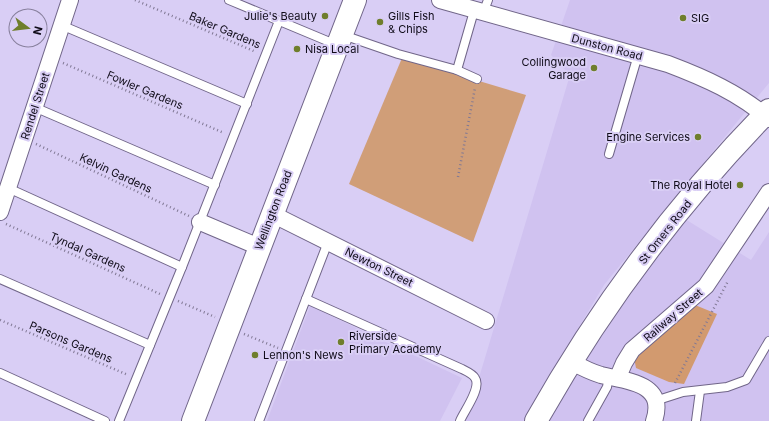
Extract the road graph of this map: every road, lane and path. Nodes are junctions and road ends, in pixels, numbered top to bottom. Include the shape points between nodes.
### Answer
1 (70, 0) edge
2 (135, 0) edge
3 (229, 0) edge
4 (355, 0) edge
5 (440, 0) edge
6 (482, 8) edge
7 (279, 21) junction
8 (61, 25) junction
9 (339, 39) junction
10 (638, 55) junction
11 (265, 56) junction
12 (50, 58) junction
13 (457, 70) junction
14 (477, 79) joint
15 (247, 104) junction
16 (34, 107) junction
17 (767, 115) edge
18 (233, 137) junction
19 (25, 138) junction
20 (609, 154) dead end
21 (458, 177) dead end
22 (215, 184) junction
23 (8, 188) junction
24 (769, 192) edge
25 (0, 212) edge
26 (272, 214) junction
27 (0, 222) edge
28 (200, 222) junction
29 (328, 242) junction
30 (259, 247) junction
31 (182, 267) junction
32 (732, 274) dead end
33 (0, 279) edge
34 (170, 298) junction
35 (306, 299) junction
36 (0, 320) edge
37 (486, 321) dead end
38 (769, 341) edge
39 (150, 345) junction
40 (572, 362) junction
41 (0, 374) edge
42 (614, 377) junction
43 (136, 379) junction
44 (700, 391) junction
45 (652, 396) junction
46 (104, 421) edge
47 (119, 421) edge
48 (193, 421) edge
49 (259, 421) edge
50 (460, 421) edge
51 (536, 421) edge
52 (588, 421) edge
53 (654, 421) edge
54 (696, 421) edge

1 - 8 street, Rendel Street
2 - 11 path, Baker Gardens
3 - 7 lane
4 - 9 street, Wellington Road
5 - 6 street, Dunston Road
6 - 10 street, Dunston Road
6 - 13 lane
7 - 9 lane
7 - 11 lane
8 - 12 street, Rendel Street
8 - 15 lane
9 - 13 lane
9 - 26 street, Wellington Road
10 - 17 street, Dunston Road via 668,64 719,86
10 - 20 lane
11 - 15 lane
12 - 16 street, Rendel Street
12 - 18 path, Fowler Gardens
13 - 14 lane
14 - 21 path
15 - 18 lane
16 - 19 street, Rendel Street
16 - 22 lane
17 - 40 street, St Omers Road via 676,216 601,317
18 - 22 lane
19 - 23 street, Rendel Street
19 - 28 path, Kelvin Gardens
22 - 28 lane
23 - 25 street, Rendel Street
23 - 31 lane
24 - 42 street, Railway Street via 706,286 632,350
26 - 29 street, Newton Street
26 - 30 street, Wellington Road
27 - 34 path, Tyndal Gardens
28 - 30 street
28 - 31 lane
29 - 35 lane
29 - 37 street, Newton Street
30 - 48 street, Wellington Road
31 - 34 lane
32 - 45 path via 674,385 661,386
33 - 39 lane
34 - 39 lane
35 - 49 lane
35 - 50 lane via 475,377 476,390
36 - 43 path, Parsons Gardens
38 - 44 lane via 746,380 727,387
39 - 43 lane
40 - 42 street via 592,372
40 - 51 street, St Omers Road
41 - 46 lane
42 - 45 street via 640,384
42 - 52 lane
43 - 47 lane
44 - 45 lane
44 - 54 lane
45 - 53 street via 656,413

